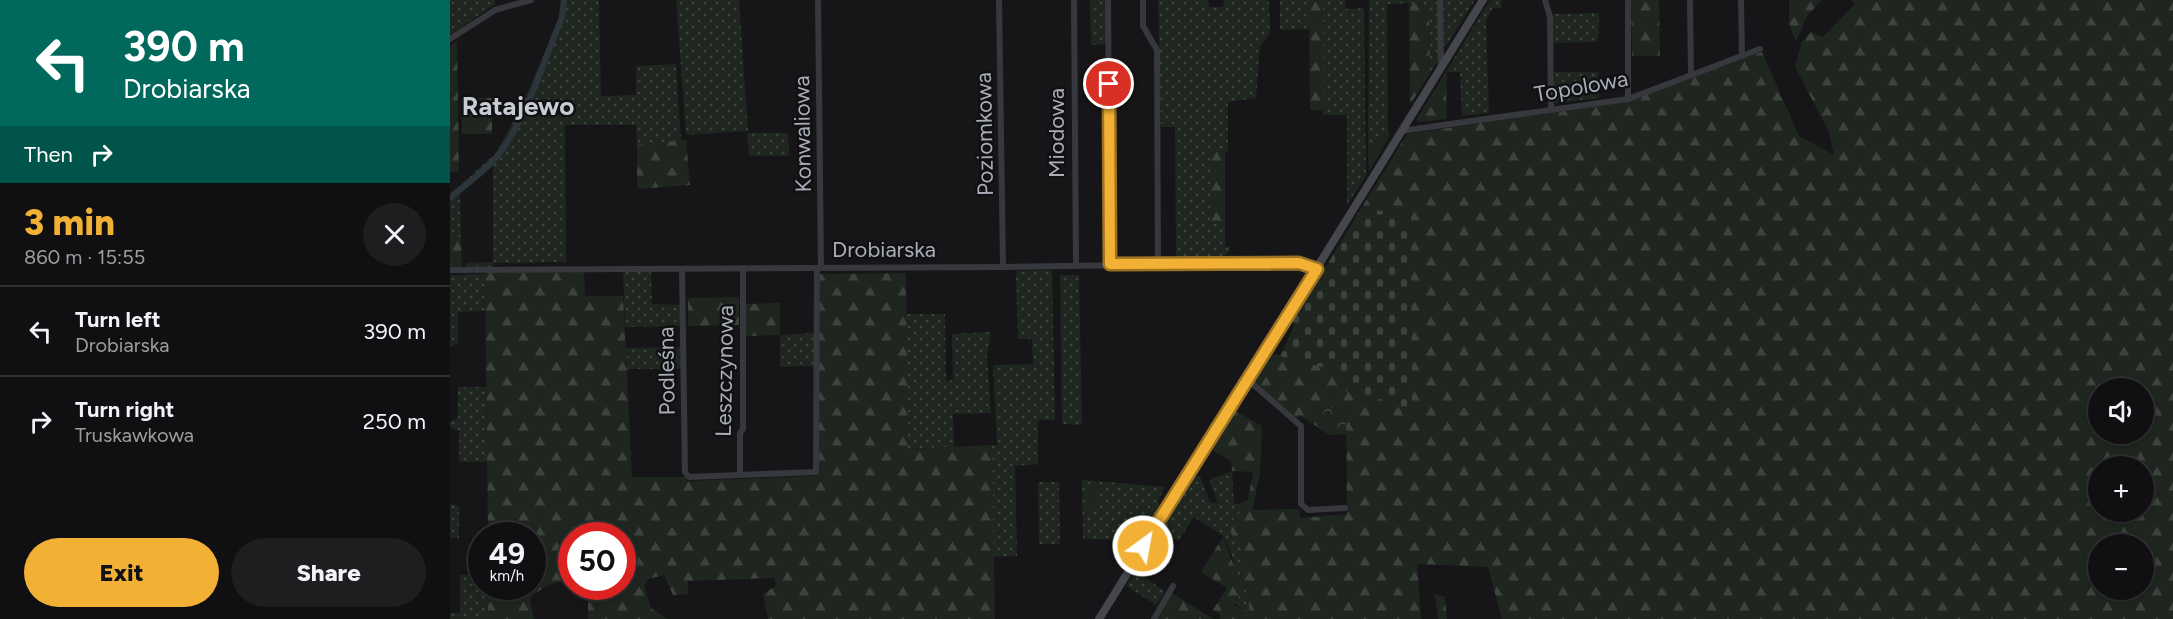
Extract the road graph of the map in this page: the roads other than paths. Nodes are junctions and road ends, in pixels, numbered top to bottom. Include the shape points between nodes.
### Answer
1 (531, 0) edge
2 (818, 0) edge
3 (999, 0) edge
4 (1074, 0) edge
5 (1108, 0) edge
6 (1143, 0) edge
7 (1440, 0) edge
8 (1483, 0) edge
9 (1545, 0) edge
10 (1628, 0) edge
11 (1690, 0) edge
12 (1741, 0) edge
13 (450, 39) edge
14 (1760, 49) dead end
15 (1742, 56) junction
16 (1441, 67) junction
17 (1691, 75) junction
18 (1628, 99) junction
19 (1551, 110) junction
20 (1401, 131) junction
21 (1110, 264) junction
22 (1158, 264) junction
23 (1076, 266) junction
24 (1003, 267) junction
25 (743, 268) junction
26 (819, 268) junction
27 (682, 269) junction
28 (1317, 269) junction
29 (450, 270) edge
30 (1247, 380) junction
31 (740, 475) junction
32 (1345, 508) dead end
33 (1173, 586) dead end
34 (1099, 619) edge
35 (1154, 619) edge

1 - 13 street via 495,10
2 - 26 street, Konwaliowa
3 - 24 street, Poziomkowa
4 - 23 street, Miodowa
5 - 21 street
6 - 22 street via 1143,26 1157,50
7 - 16 street
8 - 16 main road
9 - 19 street via 1550,17
10 - 18 street
11 - 17 street
12 - 15 street
14 - 15 street, Topolowa
15 - 17 street, Topolowa
16 - 20 main road
17 - 18 street, Topolowa
18 - 19 street, Topolowa
19 - 20 street, Topolowa
20 - 28 main road
21 - 22 street, Drobiarska
21 - 23 street, Drobiarska
22 - 28 street, Drobiarska via 1299,263
23 - 24 street, Drobiarska
24 - 26 street, Drobiarska
25 - 26 street, Drobiarska
25 - 27 street, Drobiarska
25 - 31 street, Leszczynowa
26 - 31 street, Konwaliowa via 816,472
27 - 29 street, Drobiarska
27 - 31 street, Podleśna via 685,472 689,477
28 - 30 main road
30 - 32 street via 1301,426 1302,504 1308,510
30 - 34 main road
33 - 35 street

